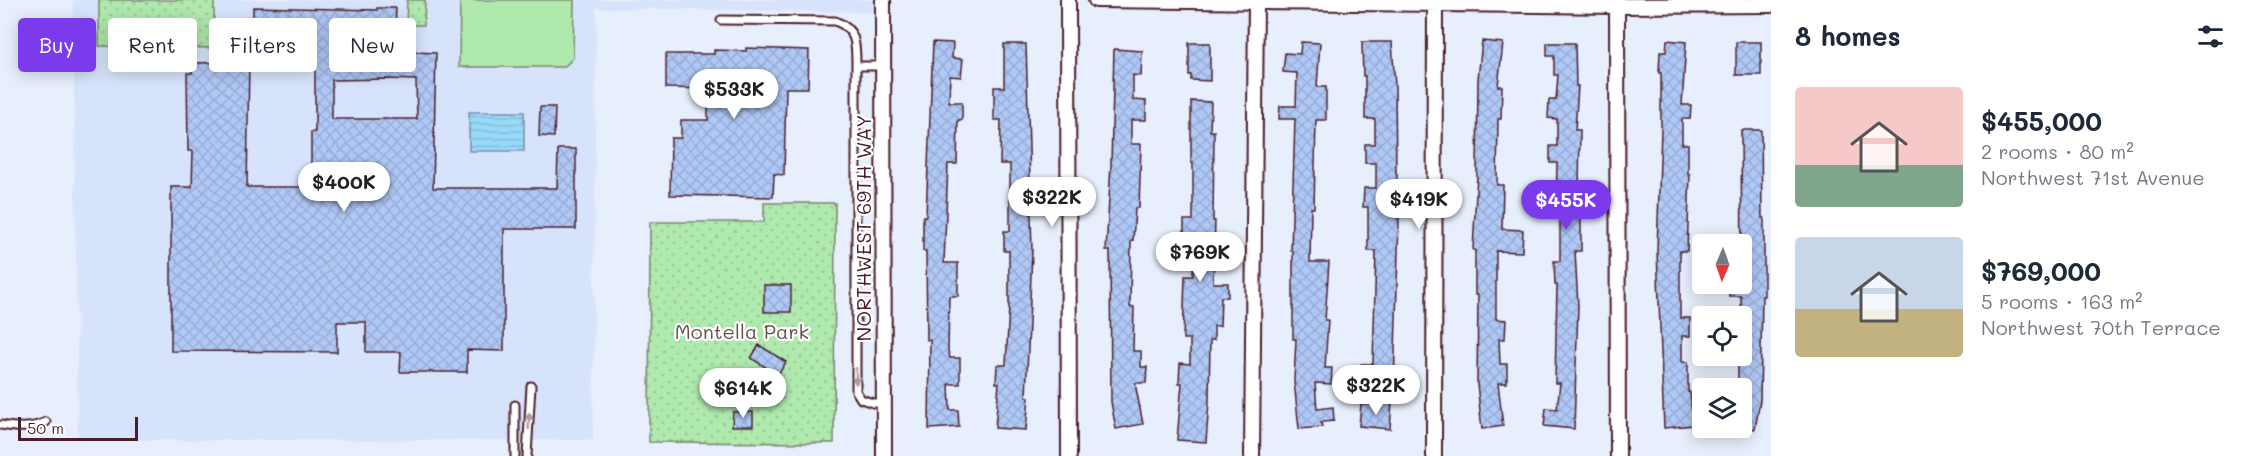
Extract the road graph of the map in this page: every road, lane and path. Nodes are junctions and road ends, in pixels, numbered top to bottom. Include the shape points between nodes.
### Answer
1 (883, 0) edge
2 (1068, 0) edge
3 (1095, 0) edge
4 (1256, 1) edge
5 (1435, 2) edge
6 (1617, 3) edge
7 (1771, 5) edge
8 (722, 20) dead end
9 (856, 66) junction
10 (883, 66) junction
11 (531, 386) dead end
12 (884, 403) junction
13 (515, 405) dead end
14 (46, 422) dead end
15 (1, 425) edge
16 (515, 456) edge
17 (527, 456) edge
18 (884, 456) edge
19 (1069, 456) edge
20 (1252, 456) edge
21 (1434, 456) edge
22 (1618, 456) edge

1 - 10 street, NORTHWEST 69TH WAY
2 - 19 street
3 - 4 street
4 - 5 street
4 - 20 street
5 - 6 street
5 - 21 street
6 - 7 street
6 - 22 street
8 - 9 lane via 844,24 856,45
9 - 10 lane
9 -> 12 lane via 856,390 861,399
10 - 12 street, NORTHWEST 69TH WAY
17 -> 11 lane
12 - 18 street, NORTHWEST 69TH WAY
13 - 16 lane
14 - 15 lane via 22,428

